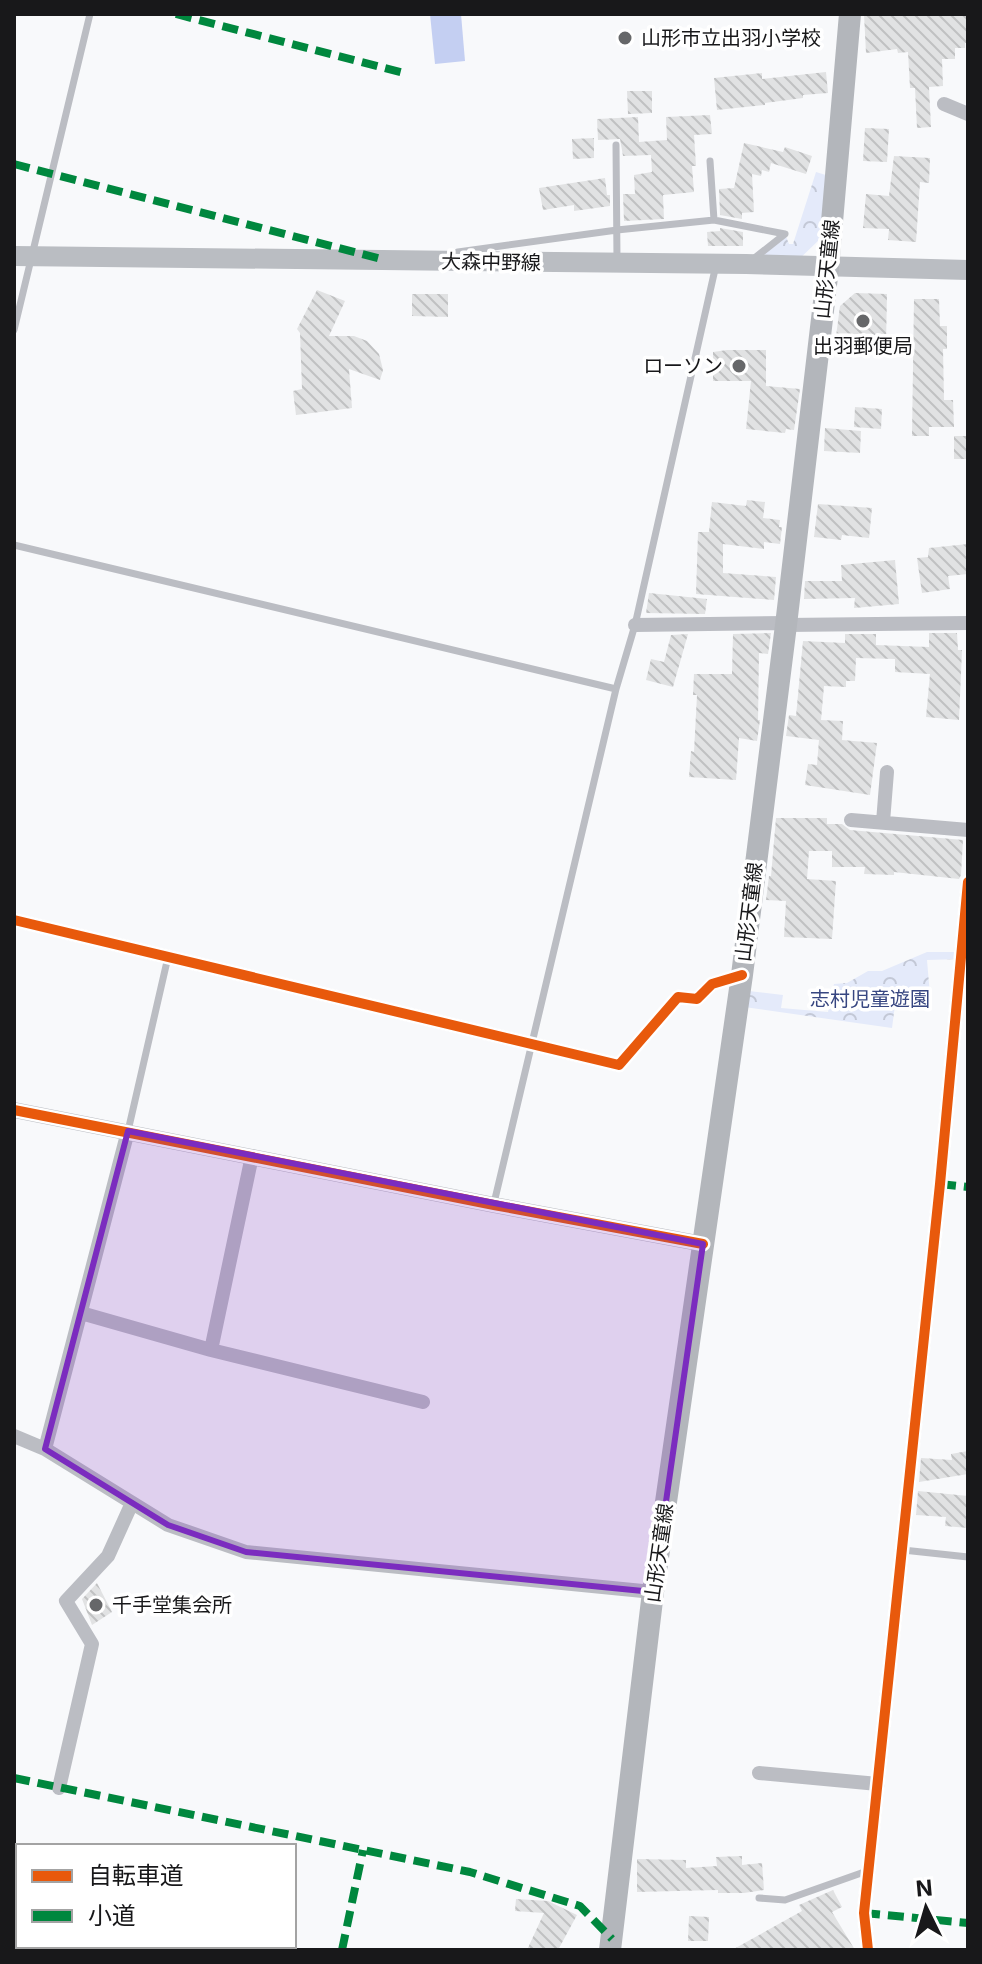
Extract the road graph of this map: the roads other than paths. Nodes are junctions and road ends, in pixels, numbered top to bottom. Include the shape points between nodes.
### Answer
1 (90, 14) edge
2 (850, 14) edge
3 (944, 104) dead end
4 (968, 114) edge
5 (616, 145) dead end
6 (710, 161) dead end
7 (714, 220) junction
8 (617, 230) junction
9 (23, 256) edge
10 (404, 260) junction
11 (617, 263) junction
12 (716, 264) junction
13 (746, 264) junction
14 (828, 268) junction
15 (968, 270) edge
16 (14, 330) edge
17 (14, 545) edge
18 (968, 623) edge
19 (786, 624) junction
20 (635, 625) junction
21 (616, 689) junction
22 (887, 772) dead end
23 (851, 820) dead end
24 (883, 822) junction
25 (968, 830) edge
26 (968, 882) edge
27 (14, 920) edge
28 (168, 957) junction
29 (742, 975) junction
30 (532, 1043) junction
31 (14, 1110) edge
32 (128, 1131) junction
33 (252, 1156) junction
34 (494, 1205) junction
35 (703, 1244) junction
36 (81, 1313) junction
37 (211, 1350) junction
38 (423, 1402) dead end
39 (14, 1436) edge
40 (45, 1449) junction
41 (132, 1503) junction
42 (901, 1550) junction
43 (968, 1557) edge
44 (653, 1592) junction
45 (759, 1773) dead end
46 (878, 1784) junction
47 (59, 1788) dead end
48 (868, 1870) junction
49 (759, 1898) dead end
50 (610, 1950) edge
51 (868, 1950) edge

1 - 9 lane
2 - 14 main road, 山形天童線
3 - 4 street
5 - 8 lane
6 - 7 lane
7 - 8 lane
7 - 13 lane via 785,234
8 - 10 lane
8 - 11 lane
9 - 10 main road, 大森中野線
9 - 16 lane
10 - 11 main road, 大森中野線
11 - 12 main road, 大森中野線
12 - 13 main road, 大森中野線
12 - 20 lane
13 - 14 main road, 大森中野線
14 - 15 main road, 大森中野線
14 - 19 main road, 山形天童線
17 - 21 lane
18 - 19 street
19 - 20 street
19 - 29 main road, 山形天童線
20 - 21 lane
21 - 30 lane
22 - 24 street
23 - 24 street
24 - 25 street
26 - 42 street
27 - 28 street
28 - 30 street
28 - 32 lane
29 - 30 street via 712,984 697,999 678,997 619,1065
29 - 35 main road, 山形天童線
30 - 34 lane
31 - 32 street
32 - 33 street
32 - 36 street
33 - 34 street
33 - 37 street
34 - 35 street
35 - 44 main road, 山形天童線
36 - 37 street
36 - 40 street
37 - 38 street
39 - 40 street
40 - 41 street
41 - 44 street via 168,1525 246,1552
41 - 47 street via 108,1556 66,1601 92,1644
42 - 43 lane
42 - 46 street
44 - 50 main road, 山形天童線
45 - 46 street
46 - 48 street
48 - 49 lane via 785,1900
48 - 51 street

